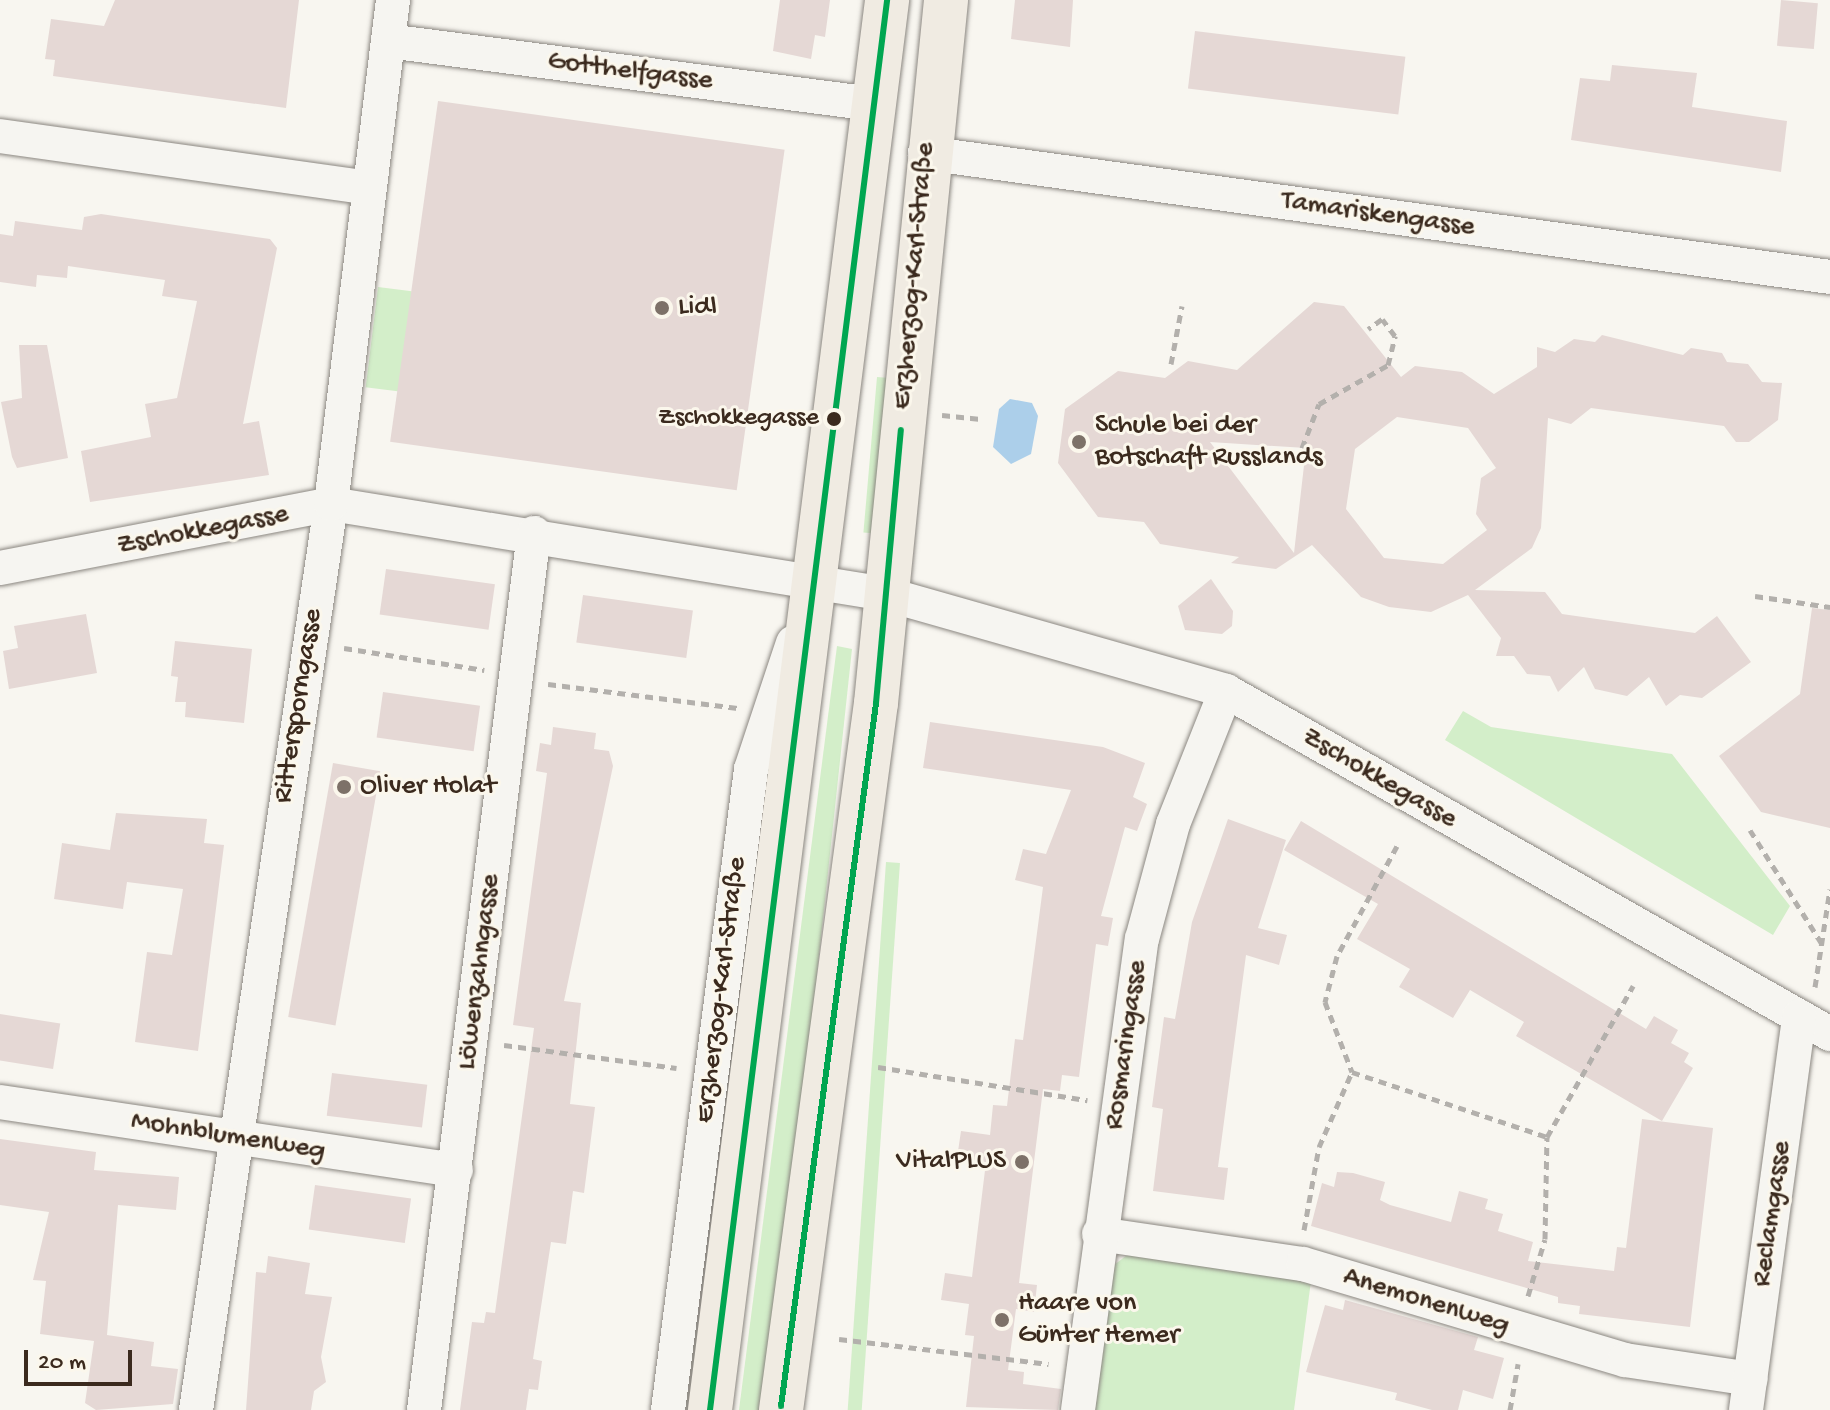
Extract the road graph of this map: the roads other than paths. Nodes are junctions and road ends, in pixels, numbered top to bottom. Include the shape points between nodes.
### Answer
1 (393, 0) edge
2 (887, 0) edge
3 (946, 0) edge
4 (388, 41) junction
5 (873, 104) junction
6 (0, 136) edge
7 (925, 153) junction
8 (369, 188) junction
9 (1830, 277) edge
10 (331, 504) junction
11 (534, 533) junction
12 (0, 568) edge
13 (815, 578) junction
14 (886, 594) junction
15 (1226, 691) junction
16 (1806, 1007) junction
17 (1830, 1034) edge
18 (0, 1102) edge
19 (232, 1137) junction
20 (456, 1170) junction
21 (1099, 1234) junction
22 (1748, 1394) edge
23 (196, 1410) edge
24 (424, 1410) edge
25 (668, 1410) edge
26 (710, 1410) edge
27 (781, 1410) edge
28 (1078, 1410) edge

1 - 4 street, Rittersporngasse
2 - 5 main road, Erzherzog-Karl-Straße
3 - 7 main road, Erzherzog-Karl-Straße
4 - 5 street, Gotthelfgasse
4 - 8 street, Rittersporngasse
5 - 13 main road, Erzherzog-Karl-Straße
6 - 8 street
7 - 9 street, Tamariskengasse
7 - 14 main road, Erzherzog-Karl-Straße
8 - 10 street, Rittersporngasse
10 - 11 street, Zschokkegasse
10 - 12 street, Zschokkegasse
10 - 19 street, Rittersporngasse
11 - 13 street, Zschokkegasse
11 - 20 street, Löwenzahngasse
13 - 14 street, Zschokkegasse
13 - 25 street, Erzherzog-Karl-Straße via 751,769
13 - 26 main road, Erzherzog-Karl-Straße
14 - 15 street, Zschokkegasse
14 - 27 main road, Erzherzog-Karl-Straße
15 - 16 street, Zschokkegasse
15 - 21 street, Rosmaringasse via 1173,824 1142,939
16 - 17 street, Zschokkegasse
16 - 22 street, Reclamgasse
18 - 19 street, Mohnblumenweg
19 - 20 street, Mohnblumenweg
19 - 23 street, Rittersporngasse
20 - 24 street, Löwenzahngasse
21 - 22 street, Anemonenweg via 1303,1264
21 - 28 street, Rosmaringasse

